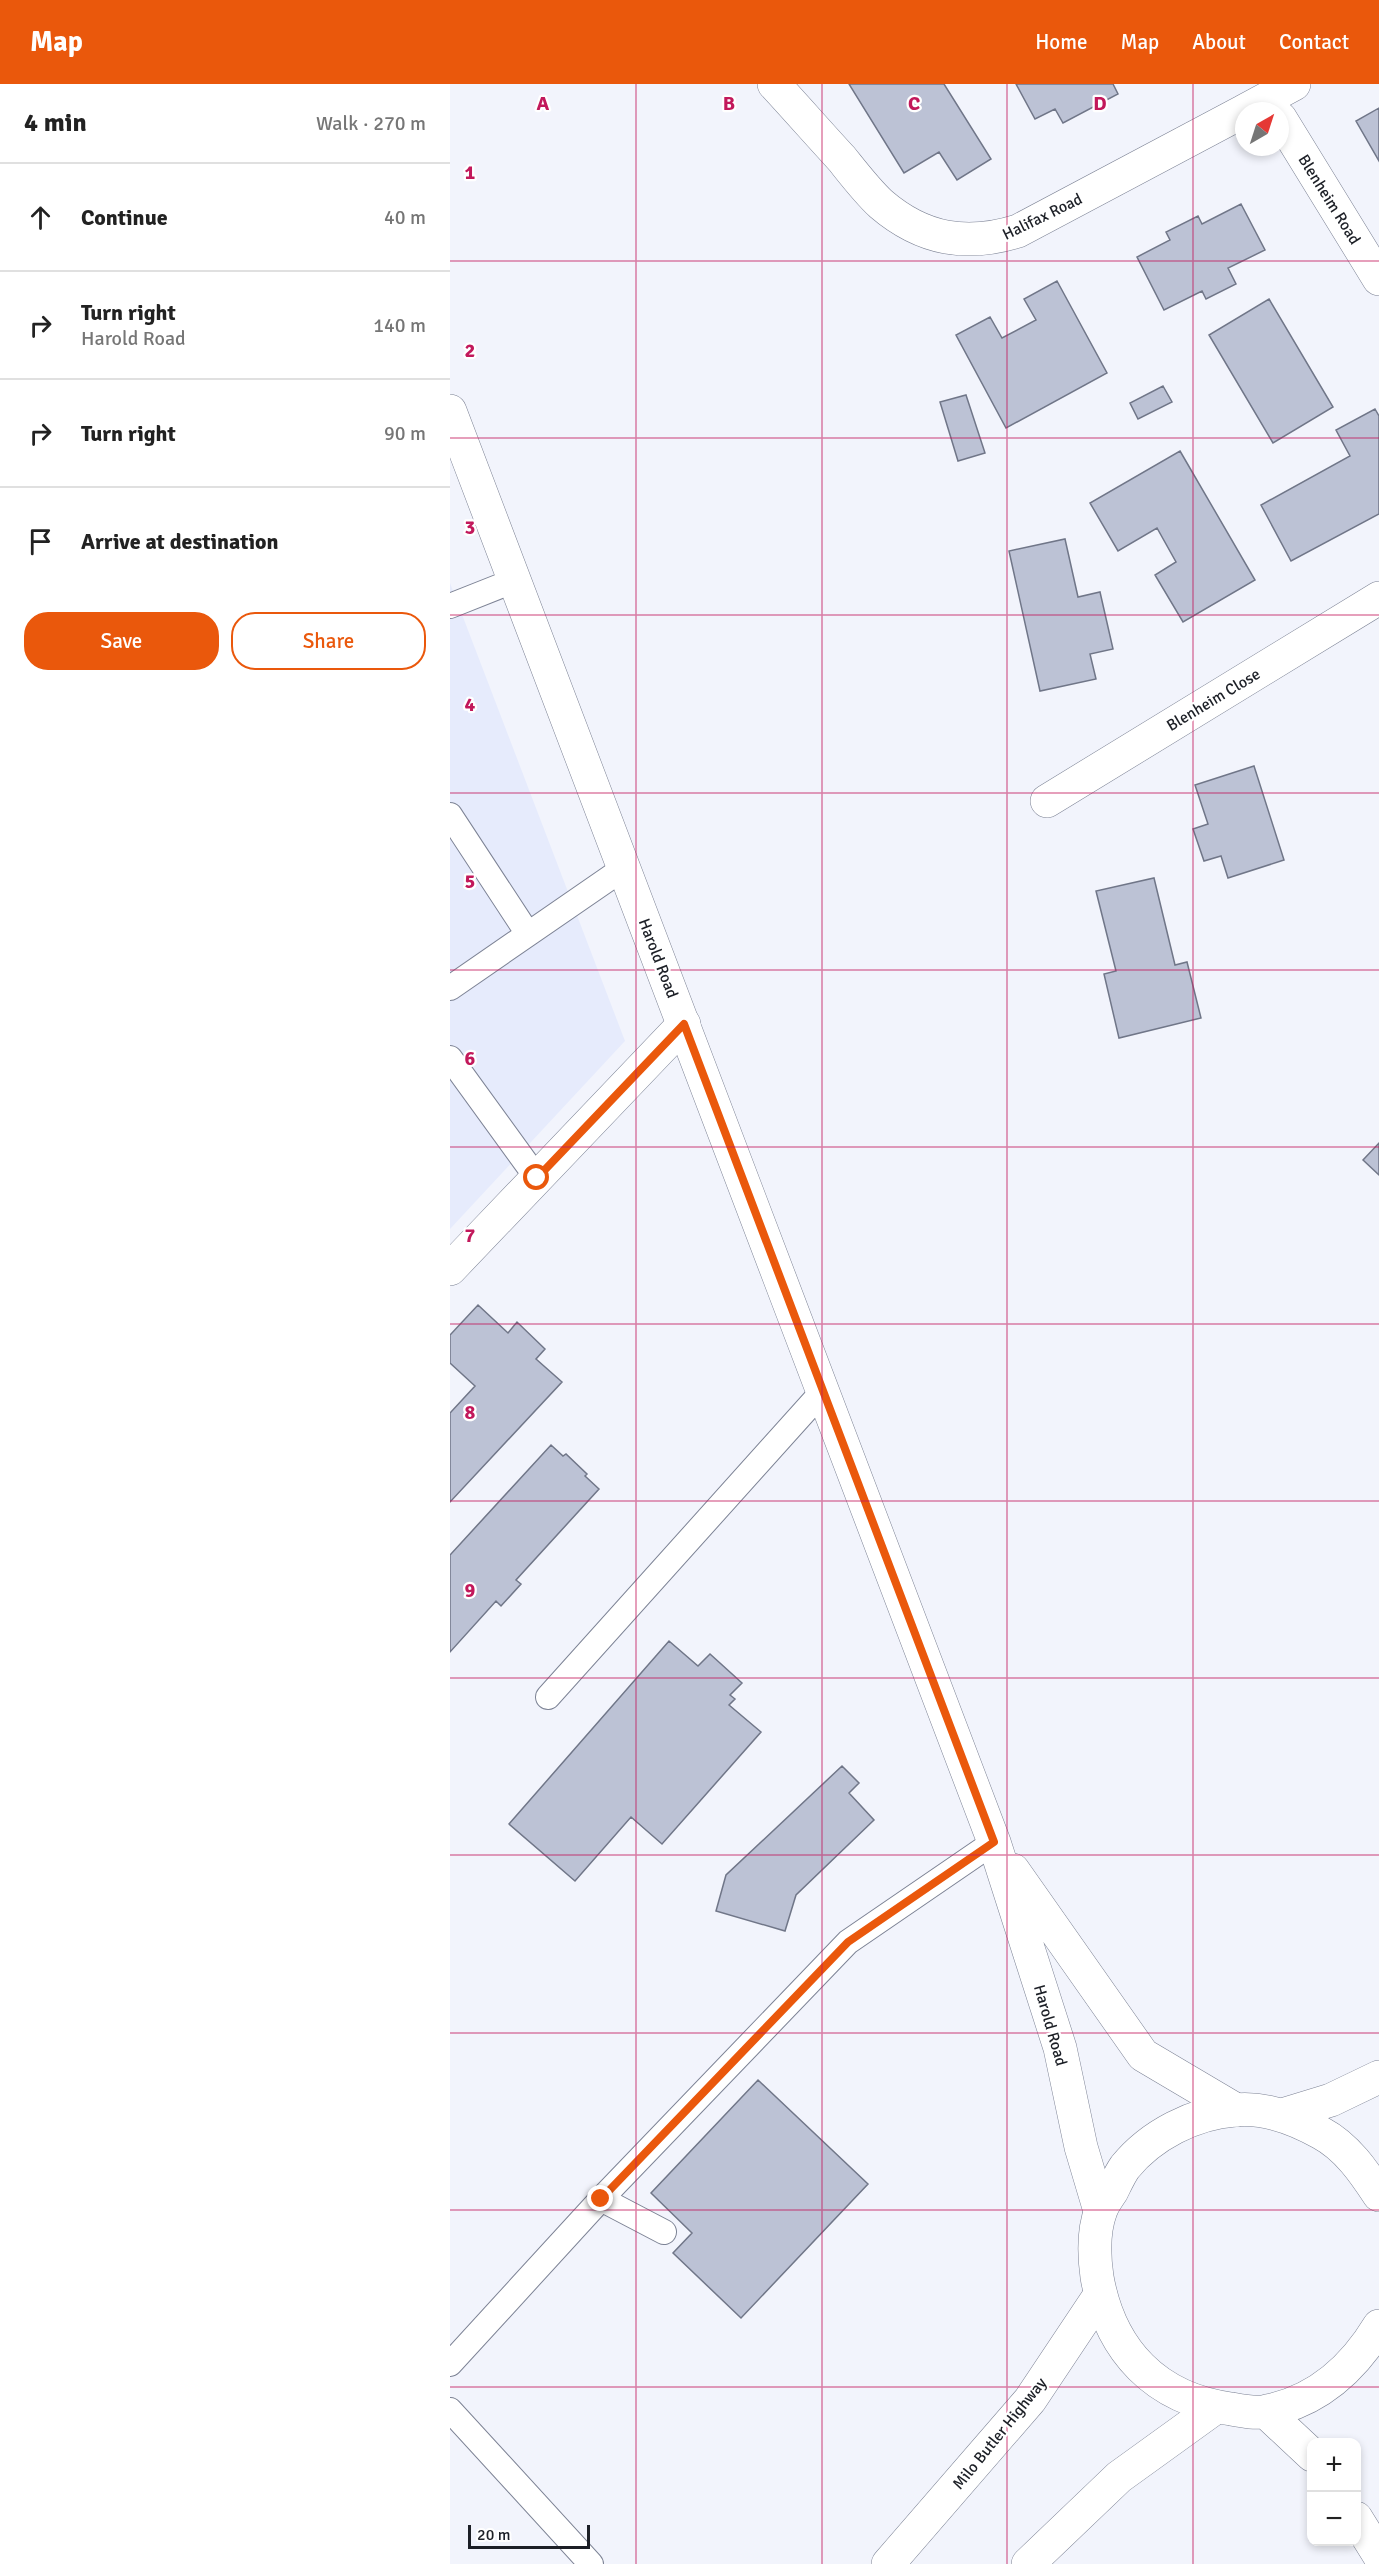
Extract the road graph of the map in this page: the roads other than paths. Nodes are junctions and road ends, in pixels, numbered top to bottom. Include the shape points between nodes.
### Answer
1 (774, 84) edge
2 (1235, 119) edge
3 (1289, 139) edge
4 (1379, 279) edge
5 (450, 411) edge
6 (513, 581) junction
7 (1379, 598) edge
8 (450, 606) edge
9 (1047, 801) dead end
10 (450, 815) edge
11 (624, 868) junction
12 (528, 934) junction
13 (450, 988) edge
14 (684, 1024) junction
15 (450, 1058) edge
16 (537, 1178) junction
17 (450, 1269) edge
18 (822, 1392) junction
19 (549, 1697) dead end
20 (994, 1842) junction
21 (1379, 2077) edge
22 (1236, 2110) junction
23 (1282, 2115) junction
24 (1379, 2195) edge
25 (601, 2199) junction
26 (1100, 2211) junction
27 (664, 2232) dead end
28 (1100, 2295) junction
29 (1379, 2326) edge
30 (450, 2364) edge
31 (1216, 2407) junction
32 (450, 2410) edge
33 (1266, 2412) junction
34 (1307, 2451) edge
35 (1361, 2526) edge
36 (1379, 2555) edge
37 (591, 2564) edge
38 (888, 2564) edge
39 (1028, 2564) edge

1 - 2 main road, Halifax Road via 881,204 915,226 946,237 970,240 993,239 1018,231
3 - 4 main road, Blenheim Road
5 - 6 main road, Harold Road
6 - 8 lane
6 - 11 main road, Harold Road
7 - 9 main road, Blenheim Close
10 - 12 lane
11 - 12 lane
11 - 14 main road, Harold Road
12 - 13 lane
14 - 16 main road
14 - 18 main road, Harold Road
15 - 16 lane
16 - 17 main road
18 - 19 lane
18 - 20 main road, Harold Road
20 - 22 main road, Harold Road via 1143,2055
20 - 25 lane via 848,1942
20 - 26 main road, Harold Road via 1060,2048
21 - 23 main road via 1331,2100
22 - 23 main road
22 - 26 main road via 1191,2119 1158,2137 1125,2167
23 - 24 main road via 1323,2134 1359,2164
25 - 27 lane
25 - 30 lane
26 - 28 main road via 1093,2255
28 - 31 main road via 1114,2333 1131,2359 1183,2396
28 - 38 main road, Milo Butler Highway via 1030,2400
29 - 33 main road via 1362,2353 1331,2383 1301,2401
31 - 33 main road
31 - 39 main road via 1119,2476
32 - 37 lane
33 - 34 main road
35 - 36 main road

